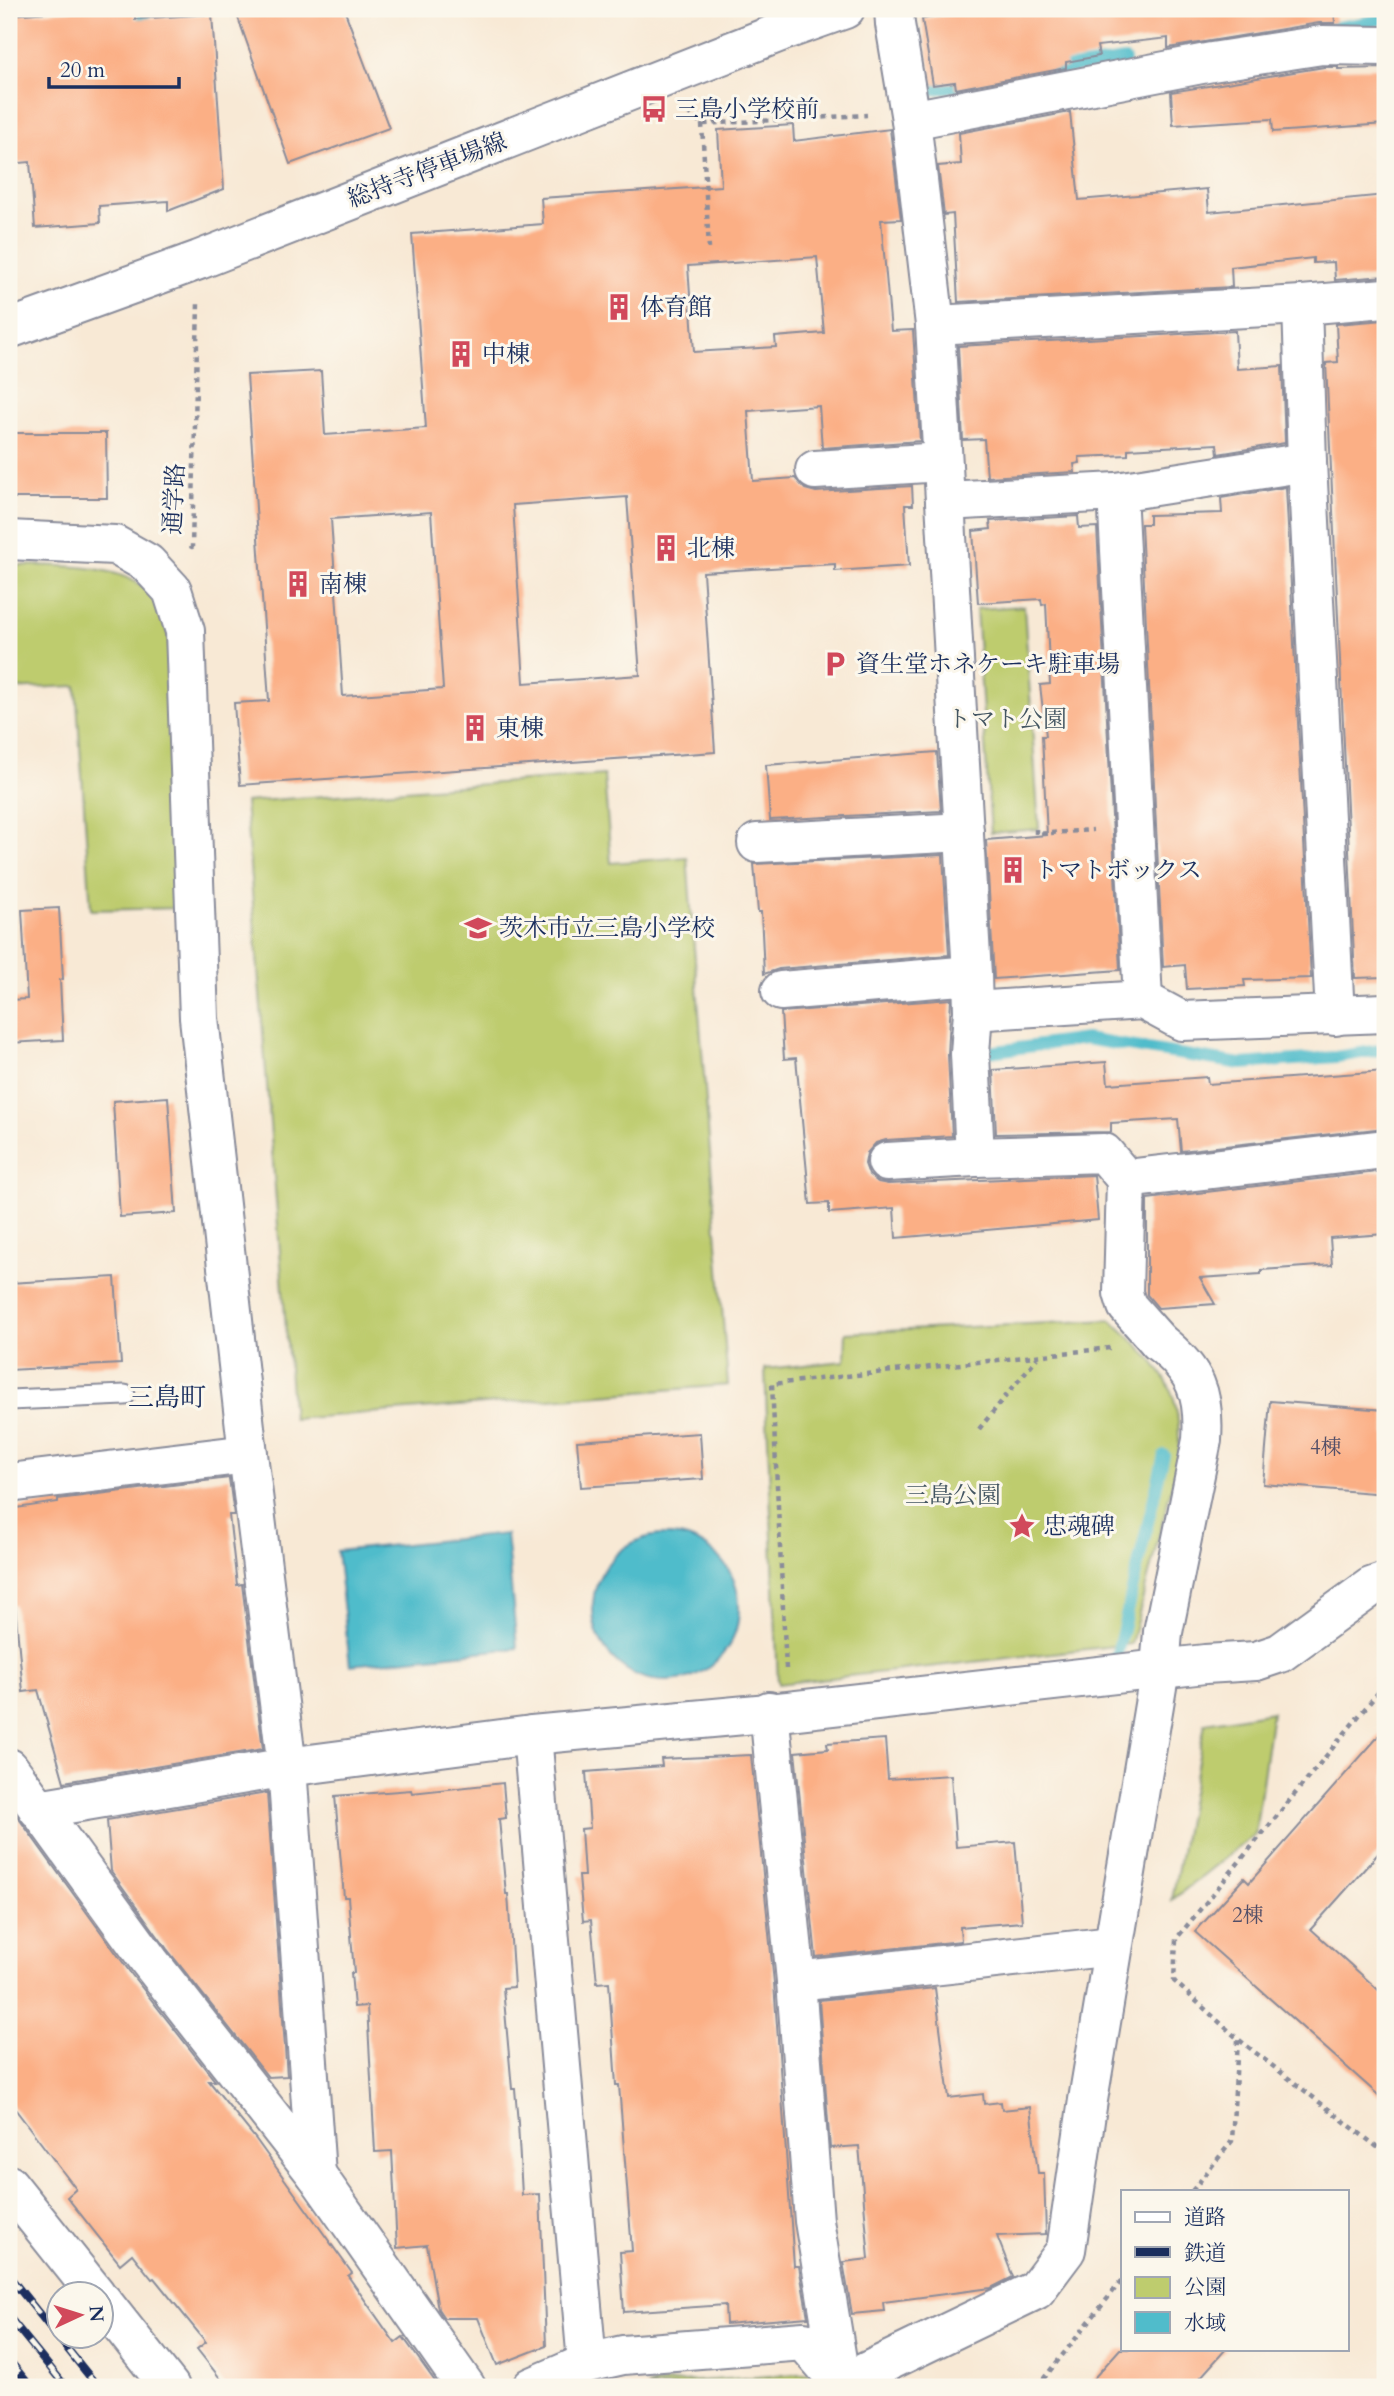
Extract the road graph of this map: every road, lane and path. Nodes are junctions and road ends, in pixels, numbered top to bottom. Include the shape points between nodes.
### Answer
1 (845, 9) edge
2 (894, 9) edge
3 (1385, 46) edge
4 (653, 82) junction
5 (911, 120) junction
6 (702, 124) junction
7 (709, 248) dead end
8 (199, 260) junction
9 (1385, 298) edge
10 (1302, 305) junction
11 (935, 325) junction
12 (9, 329) edge
13 (942, 462) junction
14 (1307, 462) junction
15 (815, 470) dead end
16 (1117, 492) junction
17 (945, 501) junction
18 (9, 540) edge
19 (181, 540) dead end
20 (1133, 827) junction
21 (1036, 830) dead end
22 (964, 832) junction
23 (757, 843) dead end
24 (781, 991) dead end
25 (973, 993) junction
26 (1143, 1000) junction
27 (1385, 1013) edge
28 (1335, 1016) junction
29 (1385, 1149) edge
30 (975, 1157) junction
31 (887, 1162) dead end
32 (1126, 1179) junction
33 (1159, 1342) junction
34 (1037, 1357) junction
35 (125, 1395) dead end
36 (9, 1400) edge
37 (979, 1429) dead end
38 (248, 1454) junction
39 (9, 1483) edge
40 (1385, 1582) edge
41 (1160, 1669) junction
42 (1385, 1684) edge
43 (778, 1711) junction
44 (532, 1735) junction
45 (287, 1767) junction
46 (9, 1768) edge
47 (38, 1809) junction
48 (1113, 1946) junction
49 (796, 1981) junction
50 (1238, 2039) junction
51 (1385, 2153) edge
52 (316, 2174) junction
53 (9, 2185) edge
54 (1193, 2190) edge
55 (85, 2280) edge
56 (1121, 2282) edge
57 (116, 2319) edge
58 (587, 2363) junction
59 (841, 2386) edge
60 (170, 2387) edge
61 (466, 2387) edge
62 (532, 2387) edge
63 (1037, 2387) edge

1 - 4 street, 総持寺停車場線
2 - 5 street
3 - 5 street via 1322,45 1212,62
4 - 6 path
4 - 8 street, 総持寺停車場線
5 - 6 path via 902,113
5 - 11 street
6 - 7 path
8 - 12 street, 総持寺停車場線
8 - 19 path, 通学路 via 192,547
9 - 10 street
10 - 11 street
10 - 14 street
11 - 13 street
13 - 15 street
13 - 17 street
14 - 16 street
14 - 28 street
16 - 17 street
16 - 20 street
17 - 22 street
18 - 38 street via 115,545 147,563 172,590 185,631 199,1018
20 - 21 path via 1036,834
20 - 26 street
22 - 23 street
22 - 25 street
24 - 25 street
25 - 26 street
25 - 30 street via 970,1054
26 - 28 street via 1182,1021
27 - 28 street
29 - 32 street
30 - 31 street
30 - 32 street via 1104,1153
32 - 33 street via 1123,1293 1127,1306
33 - 34 path
33 - 41 street via 1178,1357 1198,1386 1203,1424
34 - 37 path
34 - 43 path via 772,1384
35 - 36 lane
38 - 39 street
38 - 45 street
40 - 41 street via 1371,1587 1280,1653 1255,1661
41 - 43 street
41 - 48 street
42 - 50 path via 1176,1939 1174,1981
43 - 44 street
43 - 49 street
44 - 45 street
44 - 58 street
45 - 47 street
45 - 52 street
46 - 47 street
47 - 52 street via 150,1962
48 - 49 street
48 - 59 street via 1066,2250 1036,2290
49 - 59 street via 814,2221
50 - 51 path
50 - 54 path via 1232,2141
52 - 61 street
53 - 55 street
56 - 63 path
57 - 60 street
58 - 59 street via 622,2355 804,2341
58 - 62 street

